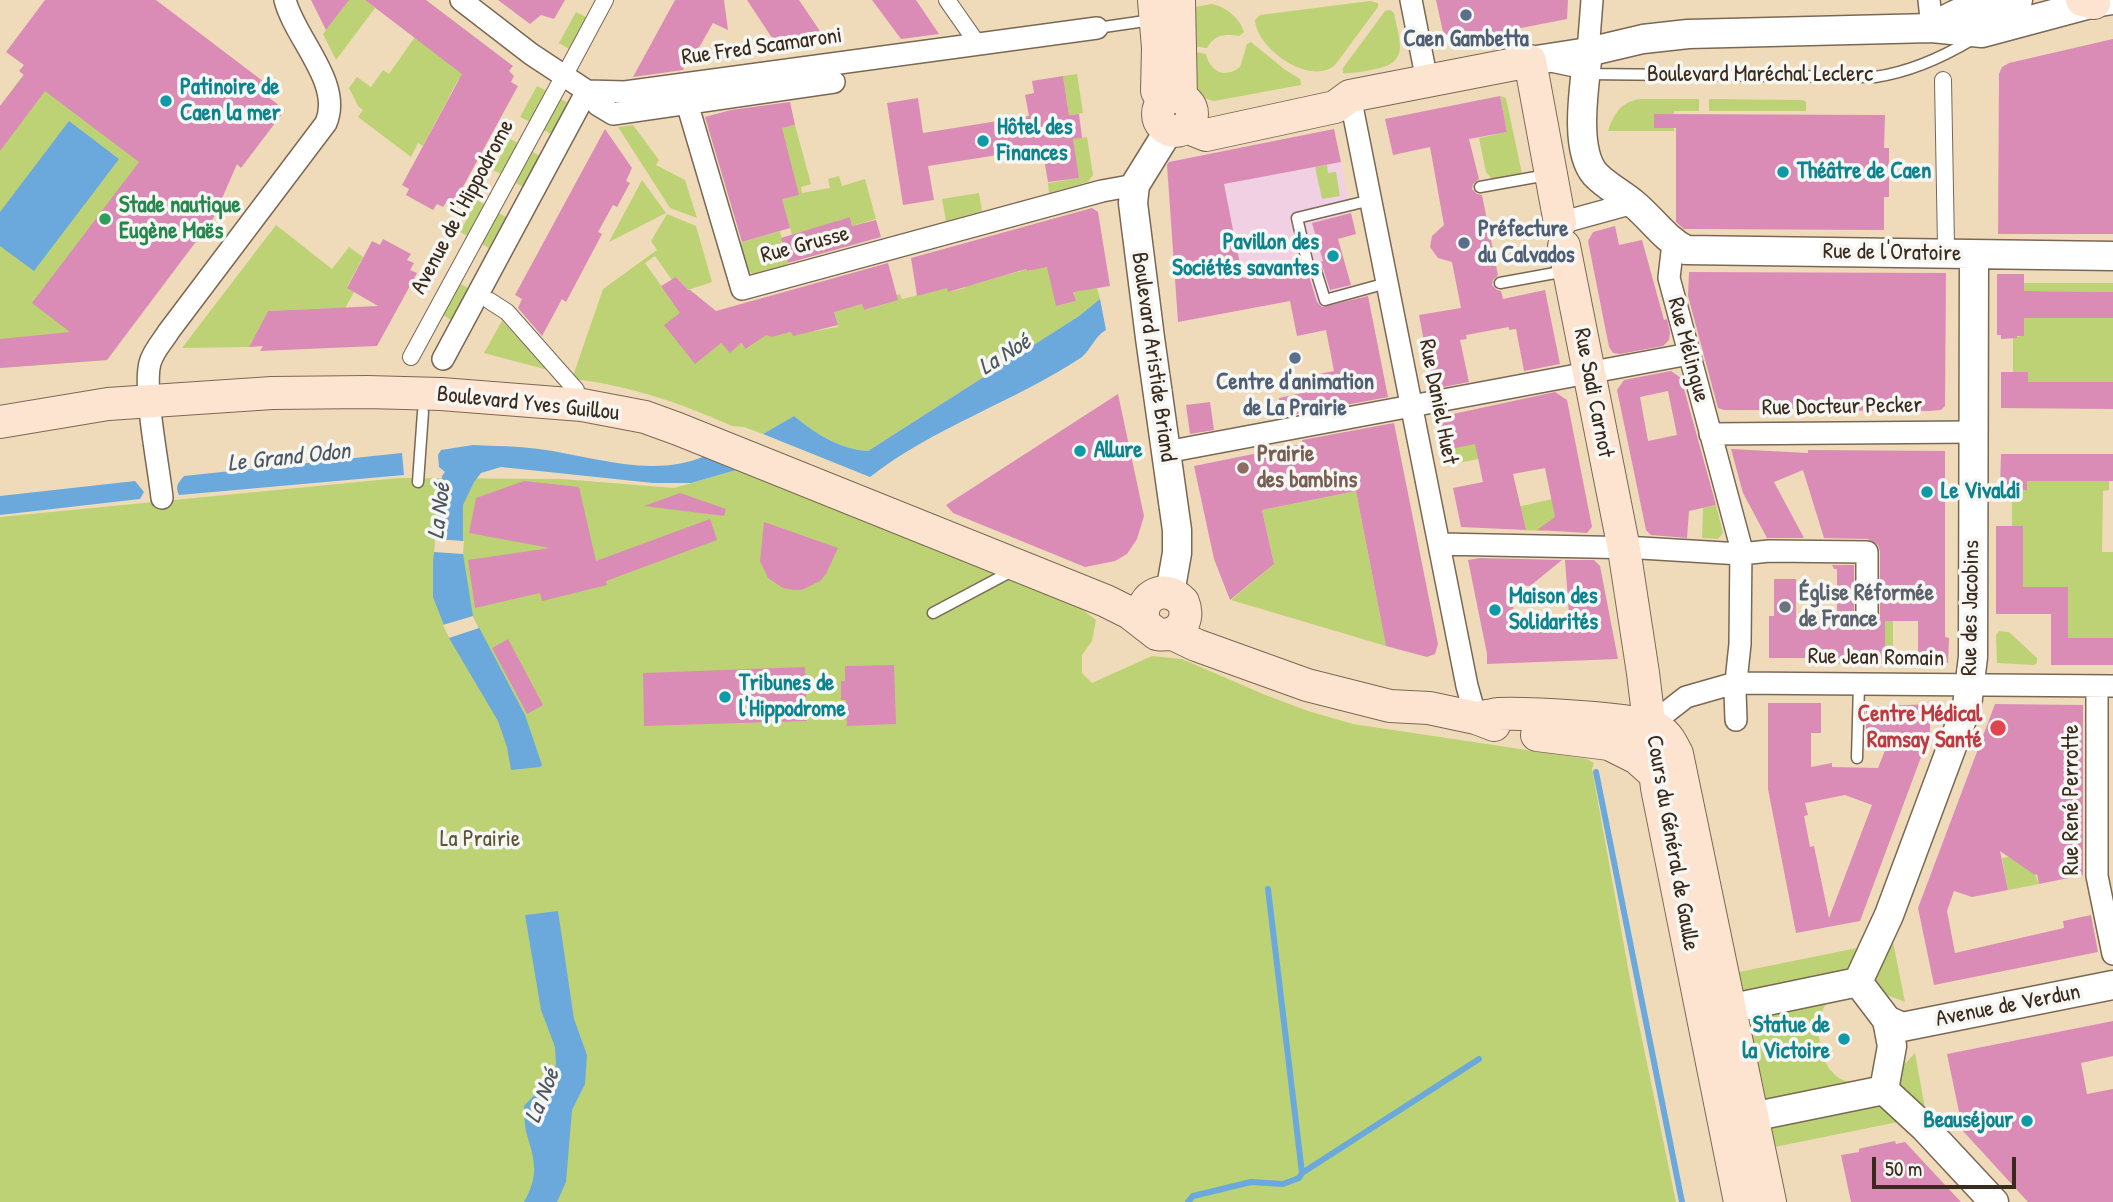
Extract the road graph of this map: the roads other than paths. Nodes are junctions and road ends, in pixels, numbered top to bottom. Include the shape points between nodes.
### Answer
1 (285, 0) edge
2 (461, 0) edge
3 (605, 0) edge
4 (947, 0) edge
5 (1411, 0) edge
6 (1592, 0) edge
7 (1929, 0) edge
8 (2018, 0) edge
9 (2096, 1) edge
10 (1167, 13) edge
11 (1097, 28) joint
12 (1932, 28) junction
13 (1982, 33) junction
14 (976, 43) junction
15 (1530, 61) junction
16 (1587, 63) junction
17 (1943, 80) dead end
18 (1427, 81) junction
19 (834, 82) dead end
20 (587, 91) junction
21 (1350, 96) junction
22 (687, 103) junction
23 (1178, 114) junction
24 (1551, 175) junction
25 (1135, 185) junction
26 (1480, 187) dead end
27 (1371, 200) junction
28 (1633, 203) junction
29 (1673, 243) junction
30 (1946, 246) dead end
31 (1564, 247) junction
32 (1974, 254) junction
33 (2113, 256) edge
34 (1387, 284) junction
35 (1500, 284) dead end
36 (490, 302) dead end
37 (1689, 354) junction
38 (411, 357) dead end
39 (443, 359) dead end
40 (1588, 372) junction
41 (576, 390) dead end
42 (150, 401) junction
43 (1412, 407) junction
44 (423, 412) dead end
45 (0, 422) edge
46 (1973, 432) junction
47 (1710, 434) junction
48 (1166, 452) junction
49 (419, 479) dead end
50 (162, 498) dead end
51 (1439, 544) junction
52 (1624, 549) junction
53 (1741, 554) junction
54 (1041, 570) junction
55 (1165, 612) junction
56 (933, 613) dead end
57 (1867, 616) dead end
58 (1735, 683) junction
59 (1859, 684) junction
60 (1970, 685) junction
61 (2105, 686) edge
62 (1476, 718) junction
63 (1737, 720) dead end
64 (1650, 725) junction
65 (1857, 758) dead end
66 (1655, 774) junction
67 (2113, 954) edge
68 (1857, 982) junction
69 (2113, 985) edge
70 (1716, 1011) junction
71 (1894, 1031) junction
72 (1884, 1090) junction
73 (1739, 1120) junction
74 (1741, 1202) edge
75 (1770, 1202) edge
76 (1994, 1202) edge

1 - 42 street via 327,87 331,112 159,346 149,365
2 - 20 street
3 - 38 street, Avenue de l'Hippodrome
4 - 14 street
5 - 18 street
6 - 16 street
7 - 12 street
8 - 12 street, Boulevard Maréchal Leclerc via 1976,6 1952,14
9 - 13 street, Boulevard Maréchal Leclerc
10 - 11 lane
10 - 23 main road via 1157,91
11 - 14 street, Rue Fred Scamaroni
12 - 13 street, Boulevard Maréchal Leclerc
12 - 16 street, Boulevard Maréchal Leclerc via 1688,34 1643,39
13 - 16 lane, Boulevard Maréchal Leclerc via 1919,66 1875,78
14 - 20 street, Rue Fred Scamaroni via 625,92
15 - 16 street, Boulevard Maréchal Leclerc
15 - 18 main road, Boulevard Maréchal Leclerc
15 - 24 main road, Rue Sadi Carnot
16 - 28 street via 1583,109 1586,157 1593,172
17 - 30 street
18 - 21 main road, Boulevard Maréchal Leclerc
19 - 22 street
20 - 22 street via 613,114
20 - 39 street
21 - 23 main road, Boulevard Maréchal Leclerc via 1335,107 1206,135
21 - 27 street, Rue Daniel Huet
22 - 25 street, Rue Grusse via 742,289
23 - 25 street
24 - 26 lane
24 - 31 main road, Rue Sadi Carnot
25 - 48 street, Boulevard Aristide Briand via 1133,204
27 - 34 street, Rue Daniel Huet
27 - 34 lane via 1297,218 1325,300
28 - 29 street
28 - 31 street
29 - 32 street, Rue de l'Oratoire via 1686,250 1710,251
29 - 37 street, Rue Mélingue via 1669,278
31 - 35 lane
31 - 40 main road, Rue Sadi Carnot
32 - 33 street, Rue de l'Oratoire
32 - 46 street, Rue des Jacobins
34 - 43 street, Rue Daniel Huet
36 - 41 street via 506,312
37 - 40 street
37 - 47 street, Rue Mélingue
40 - 43 street
40 - 52 main road, Rue Sadi Carnot
42 - 45 main road, Boulevard Yves Guillou
42 - 50 street
42 - 54 main road, Boulevard Yves Guillou via 367,392 582,405 645,417 901,511
43 - 48 street
43 - 51 street, Rue Daniel Huet
44 - 49 lane
46 - 47 street, Rue Docteur Pecker
46 - 60 street, Rue des Jacobins
47 - 53 street, Rue Mélingue
48 - 55 street, Boulevard Aristide Briand via 1177,553
51 - 52 street
51 - 62 street, Rue Daniel Huet
52 - 53 street
52 - 64 main road, Rue Sadi Carnot
53 - 57 street via 1867,552
53 - 58 street, Rue Mélingue
54 - 55 main road, Boulevard Yves Guillou via 1106,601
54 - 56 lane
55 - 62 main road via 1196,645 1307,685 1390,706
58 - 59 street, Rue Jean Romain
58 - 63 street, Rue Mélingue
58 - 64 street, Rue Jean Romain via 1686,697
59 - 60 street, Rue Jean Romain
59 - 65 lane
60 - 61 street, Rue Jean Romain
60 - 68 street, Rue des Jacobins via 1967,706 1889,915
61 - 67 street, Rue René Perrotte via 2097,876
62 - 64 main road via 1611,719
62 - 66 main road via 1506,731 1609,744 1637,758
64 - 66 main road, Cours du Général de Gaulle
64 - 70 main road, Cours du Général de Gaulle via 1670,740 1676,754
66 - 70 main road, Cours du Général de Gaulle
68 - 70 street
68 - 71 street
69 - 71 street, Avenue de Verdun
70 - 73 main road, Cours du Général de Gaulle
71 - 72 street
72 - 73 street
72 - 76 street
73 - 74 main road, Cours du Général de Gaulle
73 - 75 main road, Cours du Général de Gaulle

